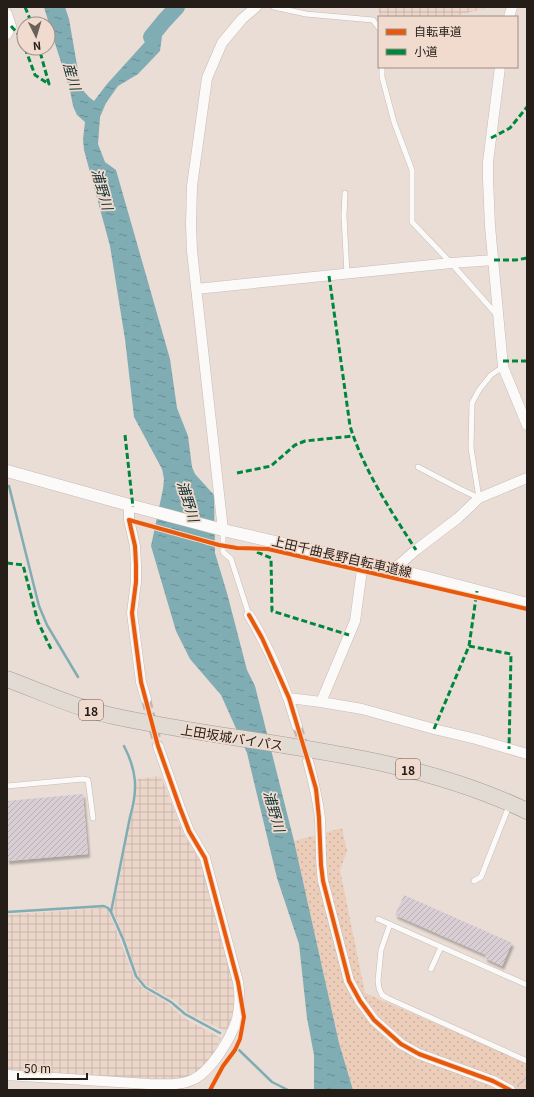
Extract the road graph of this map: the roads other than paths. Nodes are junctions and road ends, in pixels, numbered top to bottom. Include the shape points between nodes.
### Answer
1 (256, 7) edge
2 (274, 7) edge
3 (7, 14) edge
4 (378, 27) edge
5 (7, 34) edge
6 (382, 68) edge
7 (500, 68) edge
8 (345, 193) dead end
9 (494, 260) junction
10 (451, 263) junction
11 (347, 274) junction
12 (196, 289) junction
13 (499, 318) junction
14 (504, 367) junction
15 (527, 425) edge
16 (418, 466) dead end
17 (7, 471) edge
18 (527, 478) edge
19 (480, 498) junction
20 (129, 506) junction
21 (220, 529) junction
22 (363, 562) junction
23 (394, 569) junction
24 (527, 604) edge
25 (249, 615) joint
26 (7, 679) edge
27 (289, 698) junction
28 (146, 700) tunnel mouth
29 (321, 702) junction
30 (298, 726) tunnel mouth
31 (158, 746) tunnel mouth
32 (527, 754) edge
33 (308, 761) tunnel mouth
34 (7, 786) edge
35 (511, 803) junction
36 (527, 811) edge
37 (93, 818) dead end
38 (474, 881) dead end
39 (378, 919) dead end
40 (390, 924) junction
41 (441, 947) junction
42 (432, 969) dead end
43 (527, 985) edge
44 (527, 1061) edge
45 (7, 1075) edge
46 (514, 1088) edge

1 - 12 street via 222,43 207,78 192,186 191,224
2 - 4 lane via 306,14 373,20
3 - 5 street via 11,26
6 - 10 lane via 382,78 394,122 412,170 412,222
7 - 9 street via 488,179
8 - 11 lane
9 - 10 street
9 - 13 street
10 - 11 street
10 - 13 lane
11 - 12 street
12 - 21 street
13 - 14 street
14 - 15 street
14 - 19 lane via 491,375 472,403 471,448
16 - 19 lane
17 - 20 street
18 - 19 street
19 - 23 street
20 - 21 street
20 - 28 street via 136,565 132,612 141,682
21 - 22 street
21 - 25 lane via 223,552 231,559
22 - 23 street
22 - 29 street via 355,620
23 - 24 street
25 - 27 street
26 - 35 highway, 上田坂城バイパス / 18 via 112,716 392,765 450,780
27 - 29 street
27 - 30 street
29 - 32 street via 362,709
31 - 45 street via 189,832 206,862 238,982 240,995 232,1033 210,1065 198,1076 186,1082 166,1085
33 - 46 street via 316,789 320,818 323,881 349,981 360,1001 374,1020 401,1044 419,1054
34 - 37 lane via 88,780
35 - 36 highway, 上田坂城バイパス / 18
35 - 38 lane via 480,877
39 - 40 lane
40 - 41 lane
40 - 44 lane via 381,950 378,981 382,995
41 - 42 lane
41 - 43 lane

